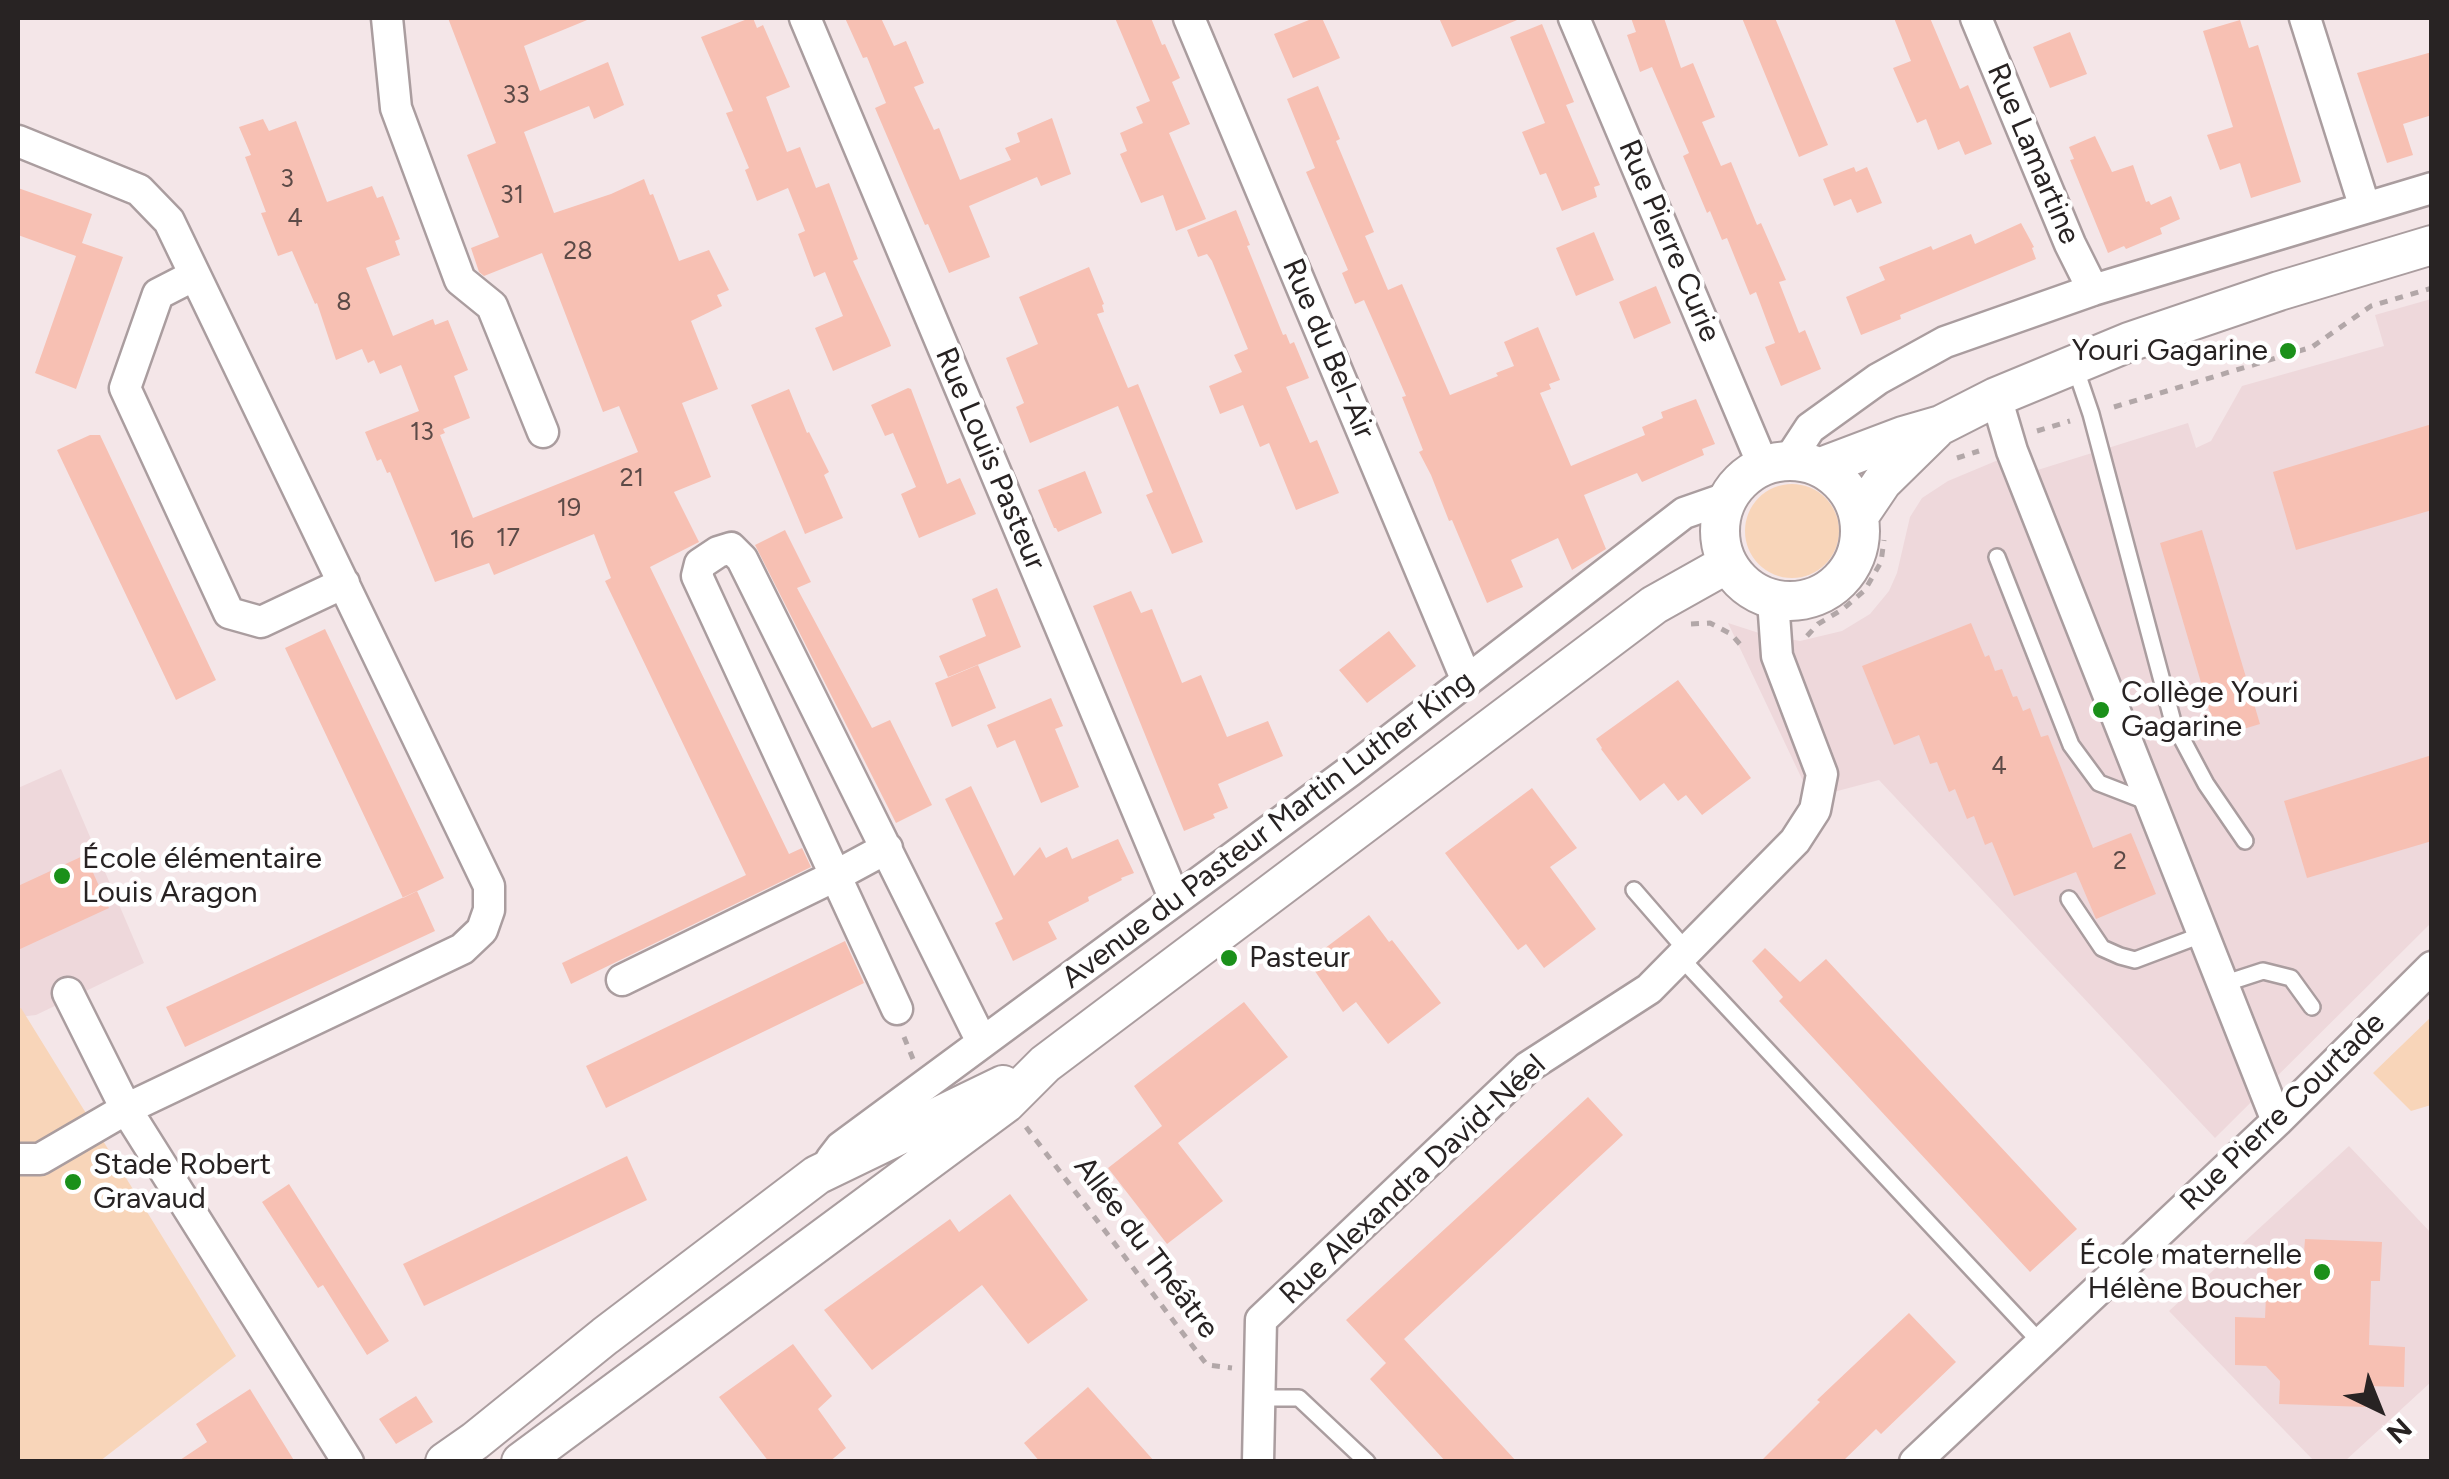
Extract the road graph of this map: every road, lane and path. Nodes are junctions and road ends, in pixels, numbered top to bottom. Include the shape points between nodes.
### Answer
1 (388, 18) edge
2 (805, 18) edge
3 (1188, 18) edge
4 (1574, 18) edge
5 (1976, 18) edge
6 (2305, 18) edge
7 (18, 141) edge
8 (2432, 188) edge
9 (2365, 208) junction
10 (2432, 245) edge
11 (194, 276) junction
12 (2432, 288) edge
13 (2094, 290) junction
14 (2074, 364) junction
15 (1996, 397) junction
16 (2091, 414) junction
17 (543, 432) dead end
18 (2010, 440) junction
19 (1945, 443) junction
20 (1791, 464) junction
21 (1727, 498) junction
22 (1872, 527) junction
23 (1997, 557) dead end
24 (1728, 564) junction
25 (344, 584) junction
26 (1773, 600) junction
27 (1687, 624) dead end
28 (1777, 656) junction
29 (1467, 681) junction
30 (2152, 804) junction
31 (2245, 841) dead end
32 (887, 848) junction
33 (836, 875) junction
34 (1634, 890) dead end
35 (2069, 899) dead end
36 (1175, 900) junction
37 (2204, 934) junction
38 (1684, 954) junction
39 (2432, 968) edge
40 (622, 980) dead end
41 (2223, 984) junction
42 (68, 993) dead end
43 (2312, 1008) dead end
44 (898, 1018) joint
45 (982, 1042) junction
46 (1045, 1064) junction
47 (926, 1085) junction
48 (126, 1109) junction
49 (1018, 1117) dead end
50 (2277, 1121) junction
51 (18, 1159) edge
52 (818, 1176) junction
53 (2042, 1342) junction
54 (1258, 1385) junction
55 (348, 1462) edge
56 (445, 1462) edge
57 (521, 1462) edge
58 (1258, 1462) edge
59 (1368, 1462) edge
60 (1915, 1462) edge

1 - 17 street via 396,108 460,280 492,306
2 - 36 street, Rue Louis Pasteur
3 - 29 street, Rue du Bel-Air
4 - 20 street, Rue Pierre Curie
5 - 13 street, Rue Lamartine
6 - 9 street
7 - 11 street via 139,190 169,221
8 - 9 street, Avenue du Pasteur Martin Luther King
9 - 13 street, Avenue du Pasteur Martin Luther King
10 - 14 street, Avenue du Pasteur Martin Luther King
11 - 25 street
11 - 25 street via 158,294 124,388 229,613 260,622
12 - 16 path via 2371,306 2312,347
13 - 20 street, Avenue du Pasteur Martin Luther King via 1945,342 1878,379 1810,428
14 - 15 street, Avenue du Pasteur Martin Luther King
14 - 16 lane
15 - 18 street
15 - 19 street, Avenue du Pasteur Martin Luther King
16 - 18 path
16 - 31 lane via 2173,722
18 - 19 path
18 - 30 street
19 - 20 street, Avenue du Pasteur Martin Luther King via 1903,436
19 - 22 street, Avenue du Pasteur Martin Luther King via 1882,482
20 - 21 street, Avenue du Pasteur Martin Luther King via 1742,478
20 - 22 street via 1839,479
21 - 24 street via 1720,543
21 - 29 street, Avenue du Pasteur Martin Luther King via 1684,513
22 - 26 street, Avenue du Pasteur Martin Luther King via 1860,536 1856,556 1832,588 1814,598
22 - 28 path via 1880,562 1865,590
23 - 30 lane via 2070,746 2099,782
24 - 26 street via 1739,580
24 - 46 street, Avenue du Pasteur Martin Luther King via 1654,604
25 - 48 street via 489,886 482,930 462,949
26 - 28 street, Rue Alexandra David-Néel
27 - 28 path via 1710,623 1749,655
28 - 38 street, Rue Alexandra David-Néel via 1822,774 1815,810 1795,840
29 - 36 street, Avenue du Pasteur Martin Luther King
30 - 37 street
32 - 33 street
32 - 33 street via 742,558 732,548 718,552 700,564 698,576
32 - 45 street
33 - 40 street
33 - 44 street
34 - 38 lane
35 - 37 lane via 2102,948 2135,960
36 - 45 street, Avenue du Pasteur Martin Luther King
37 - 41 street
38 - 53 lane
38 - 54 street, Rue Alexandra David-Néel via 1649,989 1528,1068 1261,1320
39 - 50 street, Rue Pierre Courtade
41 - 43 lane via 2263,971 2277,974 2291,978
41 - 50 street
42 - 48 street
44 - 47 path
45 - 47 street, Avenue du Pasteur Martin Luther King
46 - 52 street, Avenue du Pasteur Martin Luther King
46 - 57 street, Avenue du Pasteur Martin Luther King via 1006,1103
47 - 52 street, Avenue du Pasteur Martin Luther King via 841,1147
48 - 51 street via 40,1159
48 - 55 street
49 - 54 path, Allée du Théâtre via 1208,1365
50 - 53 street, Rue Pierre Courtade
52 - 56 street, Avenue du Pasteur Martin Luther King
53 - 60 street, Rue Pierre Courtade
54 - 58 street, Rue Alexandra David-Néel
54 - 59 lane via 1299,1398

